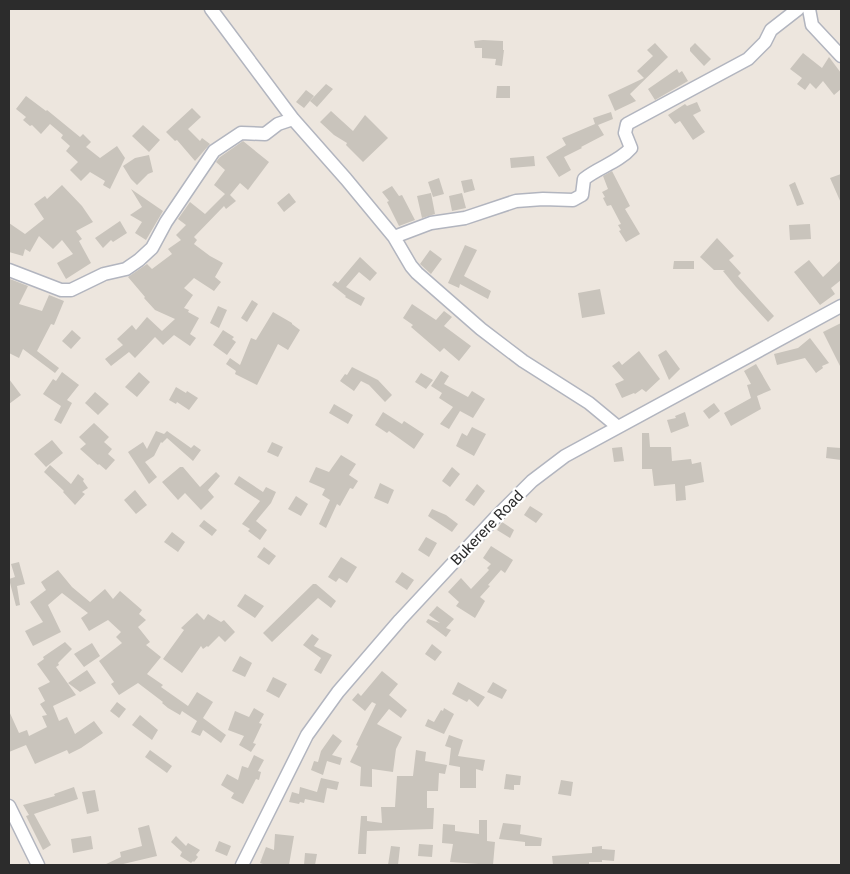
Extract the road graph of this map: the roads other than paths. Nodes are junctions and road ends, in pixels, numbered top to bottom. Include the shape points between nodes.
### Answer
1 (211, 9) edge
2 (798, 9) edge
3 (809, 9) edge
4 (841, 56) edge
5 (293, 119) junction
6 (394, 237) junction
7 (9, 270) edge
8 (840, 309) edge
9 (618, 427) junction
10 (9, 806) edge
11 (38, 865) edge
12 (242, 865) edge

1 - 5 street
2 - 6 street via 771,30 765,42 748,60 627,124 625,133 631,148 584,178 582,195 574,200 516,201 466,218 431,223
3 - 4 street via 812,26
5 - 6 street
5 - 7 street via 278,124 265,134 241,134 214,150 152,248 126,268 104,274 71,290 61,290
6 - 9 street via 417,273 481,329 523,361 589,403
8 - 9 street, Bukerere Road
9 - 12 street, Bukerere Road via 565,456 532,481 387,634 307,735
10 - 11 street

